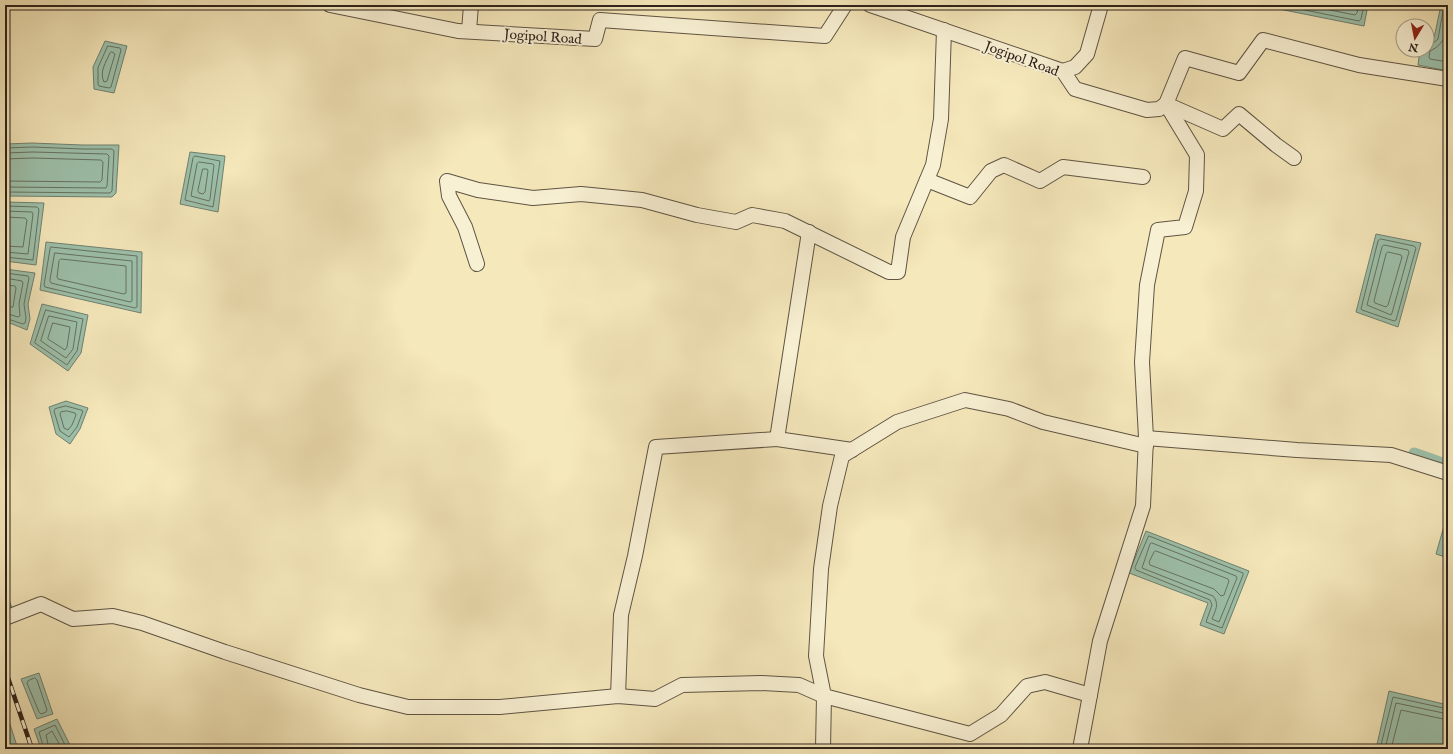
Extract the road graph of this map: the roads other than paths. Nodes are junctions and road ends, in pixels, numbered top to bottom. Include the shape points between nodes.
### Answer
1 (330, 5) edge
2 (471, 5) edge
3 (846, 5) edge
4 (870, 5) edge
5 (1101, 5) edge
6 (944, 30) junction
7 (469, 31) junction
8 (1063, 72) junction
9 (1448, 79) edge
10 (1166, 104) junction
11 (1294, 158) dead end
12 (1143, 177) dead end
13 (927, 180) junction
14 (809, 232) junction
15 (477, 264) dead end
16 (777, 439) junction
17 (1146, 442) junction
18 (852, 450) junction
19 (1448, 473) edge
20 (5, 618) edge
21 (1090, 695) junction
22 (618, 696) junction
23 (824, 696) junction
24 (823, 749) edge
25 (1080, 749) edge

1 - 7 street, Jogipol Road via 458,31
2 - 7 street
3 - 7 street, Jogipol Road via 825,36 600,20 595,39
4 - 6 street, Jogipol Road
5 - 8 street via 1087,54 1075,67
6 - 8 street, Jogipol Road
6 - 13 street via 941,119 933,166
8 - 10 street, Jogipol Road via 1075,89 1147,110 1159,109
9 - 10 street via 1359,65 1263,40 1239,73 1185,58
10 - 11 street via 1223,129 1238,114
10 - 17 street via 1198,155 1196,190 1185,227 1158,230 1147,285 1142,362
12 - 13 street via 1063,167 1040,181 1004,165 991,171 970,197
13 - 14 street via 903,237 898,272 889,272
14 - 15 street via 785,221 752,215 736,222 697,215 642,200 581,194 534,198 478,190 447,181 449,196 465,227
14 - 16 street
16 - 18 street
16 - 22 street via 656,447 621,615
17 - 18 street via 1044,422 1010,409 965,400 897,422
17 - 19 street via 1391,455
17 - 21 street via 1143,506 1100,640
18 - 23 street via 842,456 830,506 821,569 816,656
20 - 22 street via 41,604 73,619 113,616 142,623 359,695 408,707 500,707
21 - 23 street via 1045,682 1028,686 1002,715 970,734
21 - 25 street
22 - 23 street via 654,699 682,686 760,683 799,685
23 - 24 street

